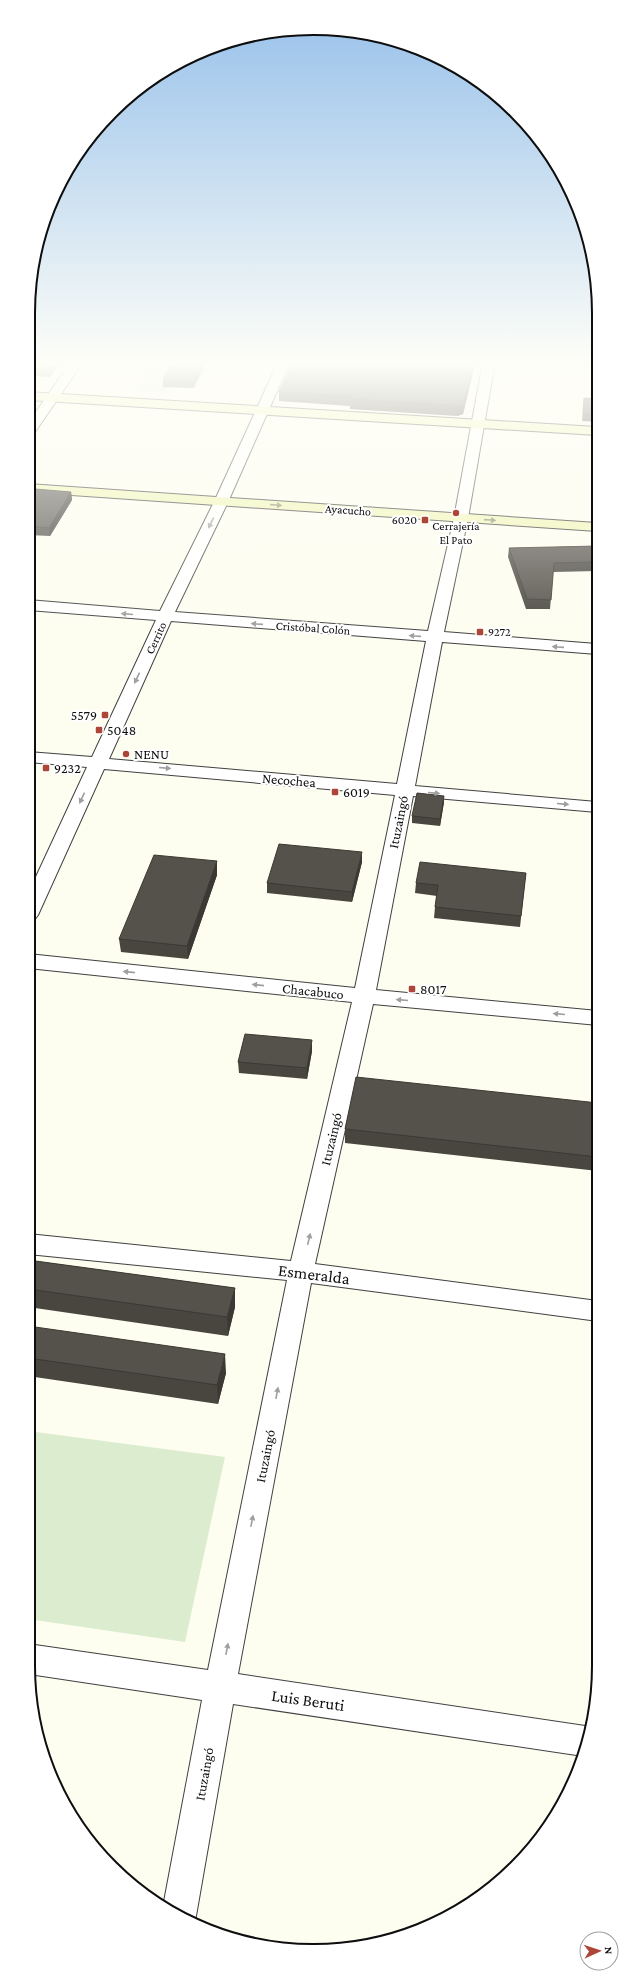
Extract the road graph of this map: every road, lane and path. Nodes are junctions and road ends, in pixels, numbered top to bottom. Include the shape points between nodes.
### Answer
1 (243, 454) edge
2 (473, 454) edge
3 (35, 489) edge
4 (222, 502) junction
5 (461, 518) junction
6 (592, 527) edge
7 (35, 606) edge
8 (165, 617) junction
9 (435, 637) junction
10 (592, 650) edge
11 (35, 758) edge
12 (98, 762) junction
13 (404, 790) junction
14 (592, 806) edge
15 (35, 900) edge
16 (35, 962) edge
17 (364, 996) junction
18 (592, 1017) edge
19 (35, 1245) edge
20 (301, 1272) junction
21 (592, 1309) edge
22 (35, 1660) edge
23 (220, 1687) junction
24 (583, 1739) edge
25 (180, 1910) edge

1 - 4 street, Cerrito
2 - 5 street, Ituzaingó
3 - 4 main road, Ayacucho
4 -> 5 main road, Ayacucho
4 -> 8 street, Cerrito
5 -> 6 main road, Ayacucho
5 - 9 street, Ituzaingó
8 -> 7 street, Cristóbal Colón
9 -> 8 street, Cristóbal Colón
8 -> 12 street, Cerrito
10 -> 9 street, Cristóbal Colón
9 - 13 street, Ituzaingó
11 - 12 street, Necochea
12 -> 13 street, Necochea
12 -> 15 street, Cerrito
13 -> 14 street, Necochea
13 - 17 street, Ituzaingó
17 -> 16 street, Chacabuco
18 -> 17 street, Chacabuco
20 -> 17 street, Ituzaingó
19 - 20 street, Esmeralda
20 - 21 street, Esmeralda
23 -> 20 street, Ituzaingó
22 - 23 street, Luis Beruti
23 - 24 street, Luis Beruti
23 - 25 street, Ituzaingó

